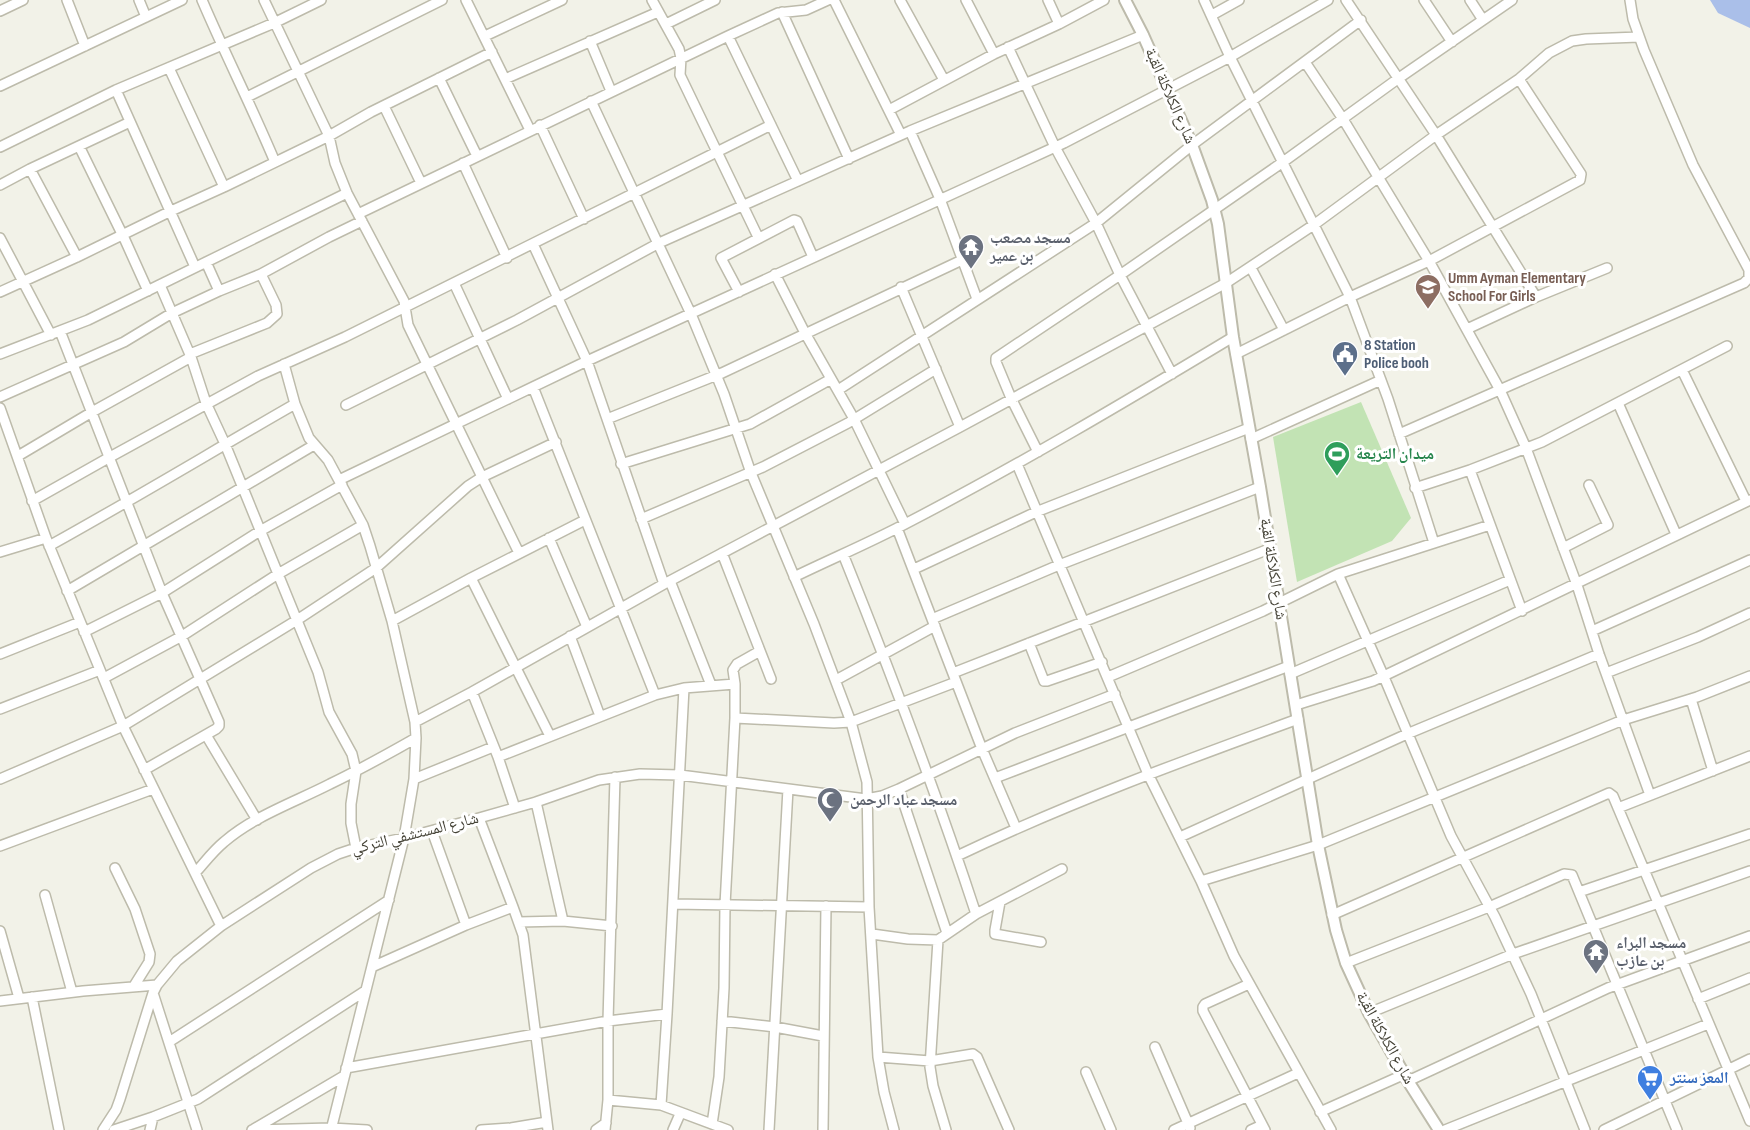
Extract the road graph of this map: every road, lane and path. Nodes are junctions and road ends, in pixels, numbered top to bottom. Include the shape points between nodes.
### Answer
1 (23, 0) edge
2 (67, 0) edge
3 (139, 0) edge
4 (182, 0) edge
5 (202, 0) edge
6 (264, 0) edge
7 (321, 0) edge
8 (442, 0) edge
9 (465, 0) edge
10 (562, 0) edge
11 (652, 0) edge
12 (715, 0) edge
13 (828, 0) edge
14 (834, 0) edge
15 (900, 0) edge
16 (966, 0) edge
17 (1048, 0) edge
18 (1104, 0) edge
19 (1125, 0) edge
20 (1204, 0) edge
21 (1239, 0) edge
22 (1307, 0) edge
23 (1328, 0) edge
24 (1346, 0) edge
25 (1424, 0) edge
26 (1470, 0) edge
27 (1512, 0) edge
28 (1630, 0) edge
29 (809, 4) edge
30 (1313, 10) junction
31 (0, 11) edge
32 (658, 12) junction
33 (782, 12) junction
34 (1212, 15) junction
35 (146, 17) junction
36 (1360, 20) junction
37 (1483, 20) junction
38 (274, 23) junction
39 (666, 24) junction
40 (1059, 24) junction
41 (485, 36) junction
42 (728, 36) junction
43 (1143, 36) junction
44 (1639, 37) junction
45 (590, 41) junction
46 (1452, 42) junction
47 (222, 45) junction
48 (86, 46) junction
49 (1008, 47) junction
50 (492, 52) junction
51 (994, 54) junction
52 (1230, 57) junction
53 (681, 58) junction
54 (1305, 62) junction
55 (170, 68) junction
56 (297, 71) junction
57 (438, 78) junction
58 (506, 78) junction
59 (1399, 78) junction
60 (1519, 80) junction
61 (944, 81) junction
62 (1, 82) edge
63 (1025, 83) junction
64 (116, 90) junction
65 (611, 91) junction
66 (1167, 91) junction
67 (247, 96) junction
68 (591, 101) junction
69 (1252, 101) junction
70 (384, 106) junction
71 (889, 110) junction
72 (1343, 119) junction
73 (130, 122) junction
74 (540, 125) junction
75 (771, 125) junction
76 (530, 130) junction
77 (906, 133) junction
78 (1436, 135) junction
79 (329, 136) junction
80 (1192, 145) junction
81 (79, 146) junction
82 (0, 147) edge
83 (1054, 147) junction
84 (718, 152) junction
85 (477, 156) junction
86 (849, 159) junction
87 (275, 162) junction
88 (1283, 162) junction
89 (463, 163) junction
90 (30, 169) junction
91 (1378, 177) junction
92 (798, 181) junction
93 (421, 183) junction
94 (0, 185) edge
95 (224, 187) junction
96 (347, 193) junction
97 (635, 193) junction
98 (940, 199) junction
99 (743, 205) junction
100 (1214, 209) junction
101 (171, 211) junction
102 (360, 218) junction
103 (584, 219) junction
104 (1096, 222) junction
105 (1315, 224) junction
106 (1493, 227) junction
107 (123, 235) junction
108 (758, 237) junction
109 (0, 238) edge
110 (659, 243) junction
111 (533, 244) junction
112 (77, 257) junction
113 (813, 257) junction
114 (507, 258) junction
115 (962, 260) junction
116 (1429, 261) junction
117 (206, 262) junction
118 (195, 267) junction
119 (1251, 268) junction
120 (1607, 268) dead end
121 (261, 274) junction
122 (776, 274) junction
123 (1120, 275) junction
124 (23, 282) junction
125 (454, 283) junction
126 (1226, 283) junction
127 (160, 285) junction
128 (901, 287) junction
129 (148, 291) junction
130 (219, 291) junction
131 (0, 292) edge
132 (739, 292) junction
133 (1350, 297) junction
134 (1536, 297) junction
135 (558, 299) junction
136 (978, 299) junction
137 (406, 307) junction
138 (172, 314) junction
139 (691, 314) junction
140 (1146, 326) junction
141 (1467, 329) junction
142 (1284, 330) junction
143 (56, 333) junction
144 (805, 333) junction
145 (922, 335) junction
146 (1233, 337) junction
147 (480, 339) junction
148 (1727, 346) dead end
149 (0, 354) edge
150 (1236, 354) junction
151 (190, 355) junction
152 (587, 361) junction
153 (73, 364) junction
154 (284, 364) junction
155 (426, 364) junction
156 (936, 369) junction
157 (1682, 370) junction
158 (1172, 374) junction
159 (716, 376) junction
160 (831, 379) junction
161 (1381, 380) junction
162 (533, 387) junction
163 (838, 390) junction
164 (1500, 390) junction
165 (0, 397) edge
166 (1011, 398) junction
167 (508, 399) junction
168 (207, 403) junction
169 (1618, 403) junction
170 (295, 404) junction
171 (346, 405) dead end
172 (0, 408) edge
173 (92, 412) junction
174 (607, 419) junction
175 (854, 419) junction
176 (456, 424) junction
177 (960, 427) junction
178 (735, 428) junction
179 (1250, 433) junction
180 (1399, 434) junction
181 (556, 442) junction
182 (225, 444) junction
183 (314, 445) junction
184 (1527, 448) junction
185 (1038, 452) junction
186 (18, 456) junction
187 (110, 457) junction
188 (621, 464) junction
189 (1017, 464) junction
190 (879, 470) junction
191 (1470, 470) junction
192 (751, 473) junction
193 (482, 477) junction
194 (341, 483) junction
195 (1589, 485) dead end
196 (243, 487) junction
197 (1260, 487) junction
198 (1416, 488) junction
199 (1748, 500) edge
200 (32, 501) junction
201 (127, 503) junction
202 (1036, 512) junction
203 (641, 519) junction
204 (585, 520) junction
205 (363, 525) junction
206 (1490, 525) junction
207 (773, 526) junction
208 (901, 526) junction
209 (260, 531) junction
210 (1676, 534) junction
211 (549, 538) junction
212 (48, 542) junction
213 (1434, 543) junction
214 (144, 547) junction
215 (1563, 548) junction
216 (1269, 549) junction
217 (0, 552) edge
218 (722, 553) junction
219 (519, 554) junction
220 (843, 554) junction
221 (1750, 560) edge
222 (1059, 565) junction
223 (376, 568) junction
224 (914, 569) junction
225 (278, 574) junction
226 (1338, 574) junction
227 (794, 576) junction
228 (471, 578) junction
229 (1510, 580) junction
230 (667, 583) junction
231 (1577, 585) junction
232 (67, 591) junction
233 (162, 593) junction
234 (1278, 603) junction
235 (621, 609) junction
236 (1522, 611) junction
237 (1750, 613) edge
238 (297, 620) junction
239 (392, 621) junction
240 (1084, 621) junction
241 (80, 622) junction
242 (934, 623) junction
243 (587, 627) junction
244 (1592, 631) junction
245 (84, 632) junction
246 (182, 636) junction
247 (570, 636) junction
248 (1368, 642) junction
249 (1029, 643) junction
250 (760, 651) junction
251 (0, 654) edge
252 (884, 654) junction
253 (1599, 654) junction
254 (1102, 662) junction
255 (516, 667) junction
256 (1289, 670) junction
257 (1606, 673) junction
258 (102, 674) junction
259 (1384, 676) junction
260 (1750, 676) edge
261 (955, 677) junction
262 (1108, 677) junction
263 (200, 679) junction
264 (771, 679) dead end
265 (836, 680) junction
266 (735, 684) junction
267 (711, 685) junction
268 (684, 688) junction
269 (472, 692) junction
270 (1115, 694) junction
271 (655, 695) junction
272 (1690, 699) junction
273 (902, 702) junction
274 (1296, 705) junction
275 (0, 709) edge
276 (600, 716) junction
277 (735, 718) junction
278 (1298, 719) junction
279 (1623, 720) junction
280 (415, 722) junction
281 (851, 722) junction
282 (123, 726) junction
283 (1129, 728) junction
284 (1407, 734) junction
285 (206, 735) junction
286 (550, 736) junction
287 (416, 738) junction
288 (493, 747) junction
289 (982, 749) junction
290 (1750, 756) edge
291 (498, 757) junction
292 (144, 770) junction
293 (356, 771) junction
294 (1713, 771) junction
295 (1148, 774) junction
296 (680, 776) junction
297 (928, 776) junction
298 (615, 777) junction
299 (994, 778) junction
300 (0, 779) edge
301 (414, 779) junction
302 (1307, 779) junction
303 (731, 781) junction
304 (153, 789) junction
305 (788, 789) junction
306 (899, 789) junction
307 (1650, 795) junction
308 (1434, 797) junction
309 (866, 798) junction
310 (536, 802) junction
311 (515, 808) junction
312 (1618, 808) junction
313 (479, 818) junction
314 (257, 820) junction
315 (1016, 828) junction
316 (432, 831) junction
317 (1750, 834) edge
318 (1180, 837) junction
319 (404, 838) junction
320 (1318, 845) junction
321 (0, 846) edge
322 (356, 848) junction
323 (957, 856) junction
324 (1462, 859) junction
325 (115, 868) dead end
326 (1062, 868) dead end
327 (1644, 869) junction
328 (1750, 871) edge
329 (196, 872) junction
330 (1201, 881) junction
331 (1579, 892) junction
332 (45, 895) dead end
333 (389, 900) junction
334 (1000, 902) junction
335 (1659, 903) junction
336 (673, 904) junction
337 (725, 905) junction
338 (780, 905) junction
339 (826, 906) junction
340 (513, 907) junction
341 (869, 907) junction
342 (1489, 907) junction
343 (976, 914) junction
344 (1332, 915) junction
345 (562, 921) junction
346 (519, 922) junction
347 (466, 925) junction
348 (221, 926) junction
349 (612, 926) junction
350 (1593, 926) junction
351 (0, 931) edge
352 (947, 933) junction
353 (872, 934) junction
354 (1750, 936) edge
355 (938, 940) junction
356 (1041, 942) dead end
357 (1513, 954) junction
358 (1683, 962) junction
359 (1346, 963) junction
360 (372, 966) junction
361 (1750, 978) edge
362 (1249, 984) junction
363 (1617, 984) junction
364 (134, 986) junction
365 (155, 989) junction
366 (365, 991) junction
367 (72, 992) junction
368 (32, 997) junction
369 (19, 998) junction
370 (1698, 999) junction
371 (0, 1001) edge
372 (1369, 1013) junction
373 (668, 1014) junction
374 (1541, 1018) junction
375 (608, 1021) junction
376 (722, 1021) junction
377 (1708, 1024) junction
378 (775, 1027) junction
379 (534, 1034) junction
380 (823, 1036) junction
381 (169, 1042) junction
382 (1155, 1047) dead end
383 (1645, 1050) junction
384 (878, 1057) junction
385 (1750, 1059) edge
386 (930, 1061) junction
387 (1728, 1070) junction
388 (345, 1072) junction
389 (1086, 1072) dead end
390 (1298, 1074) junction
391 (1406, 1078) junction
392 (1565, 1081) junction
393 (1248, 1096) junction
394 (609, 1100) junction
395 (1665, 1100) junction
396 (189, 1103) junction
397 (661, 1105) junction
398 (1320, 1112) junction
399 (680, 1114) junction
400 (153, 1117) junction
401 (1750, 1121) edge
402 (712, 1124) junction
403 (547, 1126) edge
404 (606, 1127) edge
405 (1190, 1127) edge
406 (1264, 1127) edge
407 (331, 1129) edge
408 (59, 1130) edge
409 (103, 1130) edge
410 (114, 1130) edge
411 (150, 1130) edge
412 (197, 1130) edge
413 (252, 1130) edge
414 (270, 1130) edge
415 (367, 1130) edge
416 (480, 1130) edge
417 (596, 1130) edge
418 (673, 1130) edge
419 (728, 1130) edge
420 (769, 1130) edge
421 (823, 1130) edge
422 (894, 1130) edge
423 (946, 1130) edge
424 (1008, 1130) edge
425 (1111, 1130) edge
426 (1174, 1130) edge
427 (1251, 1130) edge
428 (1330, 1130) edge
429 (1439, 1130) edge
430 (1444, 1130) edge
431 (1585, 1130) edge
432 (1604, 1130) edge
433 (1677, 1130) edge

1 - 31 street
2 - 48 street
3 - 35 street
4 - 35 street
5 - 47 street
6 - 38 street
7 - 38 street
8 - 56 street
9 - 41 street
10 - 41 street
11 - 32 street
12 - 39 street
13 - 29 street
14 - 71 street
15 - 61 street
16 - 51 street
17 - 40 street
18 - 40 street
19 - 43 street, شارع الكلاكلة القبة
20 - 34 street
21 - 34 street
22 - 30 street
23 - 30 street
24 - 36 street
25 - 46 street
26 - 37 street
27 - 37 street
28 - 44 street
29 - 33 street via 800,11
30 - 52 street
32 - 39 street
32 - 45 street
33 - 42 street
33 - 86 street
34 - 52 street
35 - 48 street
36 - 54 street
36 - 59 street
37 - 46 street
38 - 47 street
38 - 56 street
39 - 53 street
40 - 49 street
41 - 50 street
42 - 53 street
42 - 75 street
43 - 63 street
43 - 66 street, شارع الكلاكلة القبة
44 - 60 street via 1572,41 1550,53
44 - 164 street via 1693,165 1749,270 1749,278
45 - 58 street
45 - 65 street
46 - 59 street
47 - 55 street
47 - 67 street
48 - 62 street
49 - 51 street
49 - 63 street
50 - 57 street
50 - 58 street
51 - 61 street
52 - 66 street
52 - 69 street
53 - 65 street
53 - 84 street via 680,75
54 - 69 street
54 - 72 street
55 - 64 street
55 - 95 street
56 - 67 street
56 - 79 street
57 - 70 street
57 - 85 street
58 - 76 street
59 - 72 street
59 - 78 street
60 - 78 street
60 - 106 street via 1582,176
61 - 71 street
63 - 77 street
63 - 83 street
64 - 73 street
64 - 82 street
65 - 68 street
66 - 80 street, شارع الكلاكلة القبة
66 - 83 street
67 - 87 street
68 - 74 street
68 - 97 street
69 - 80 street
69 - 88 street
70 - 79 street
70 - 93 street
71 - 77 street
72 - 88 street
72 - 91 street
73 - 81 street
73 - 101 street
74 - 76 street
74 - 103 street
75 - 84 street
75 - 92 street
76 - 85 street
77 - 86 street
77 - 98 street
78 - 91 street
78 - 106 street
79 - 87 street
79 - 96 street
80 - 100 street, شارع الكلاكلة القبة
80 - 104 street
81 - 90 street
81 - 107 street
83 - 98 street
83 - 104 street
84 - 97 street
84 - 99 street
85 - 89 street
86 - 92 street
87 - 95 street
88 - 100 street
88 - 105 street
89 - 93 street
89 - 114 street
90 - 94 street
90 - 112 street
91 - 105 street
91 - 116 street
92 - 99 street
93 - 102 street
95 - 101 street
96 - 102 street
96 - 117 street
97 - 103 street
97 - 110 street
98 - 113 street
98 - 115 street
99 - 108 street
99 - 110 street
100 - 123 street
100 - 126 street, شارع الكلاكلة القبة
101 - 107 street
101 - 118 street
102 - 121 street
102 - 137 street
103 - 111 street
104 - 123 street
104 - 136 street
105 - 119 street
105 - 133 street
106 - 116 street
106 - 134 street
107 - 112 street
107 - 129 street
108 - 113 street via 795,220
108 - 132 street via 721,258
109 - 124 street
110 - 135 street
110 - 139 street
111 - 114 street
111 - 135 street
112 - 124 street
113 - 122 street
114 - 125 street
115 - 128 street
115 - 136 street
116 - 133 street
116 - 141 street
117 - 118 street
117 - 130 street
118 - 127 street
119 - 126 street
119 - 142 street
120 - 134 street
121 - 130 street
121 - 151 street via 277,314 267,323
122 - 132 street
122 - 144 street
123 - 140 street
123 - 166 street via 996,358
124 - 131 street
124 - 143 street
125 - 137 street
125 - 147 street
126 - 140 street
126 - 146 street, شارع الكلاكلة القبة
127 - 129 street
127 - 138 street
128 - 144 street
128 - 145 street
129 - 143 street
130 - 138 street
132 - 139 street
133 - 142 street
133 - 161 street
134 - 141 street
135 - 147 street
135 - 152 street
136 - 145 street
137 - 154 street
137 - 155 street via 408,325
138 - 151 street
138 - 153 street via 124,342
139 - 152 street
139 - 159 street
140 - 158 street
140 - 166 street
141 - 164 street
142 - 150 street
143 - 149 street
143 - 153 street
144 - 159 street
144 - 160 street
145 - 156 street
145 - 163 street
146 - 150 street, شارع الكلاكلة القبة
146 - 158 street
147 - 155 street
147 - 167 street
148 - 157 street
150 - 179 street, شارع الكلاكلة القبة
151 - 168 street
151 - 173 street
152 - 162 street
152 - 174 street
153 - 165 street
153 - 173 street
154 - 168 street
154 - 170 street
155 - 171 street
155 - 176 street
156 - 175 street
156 - 177 street
157 - 169 street
157 - 199 street
158 - 185 street
159 - 174 street
159 - 178 street
160 - 163 street
160 - 178 street
161 - 179 street
161 - 180 street
162 - 167 street
162 - 181 street
163 - 175 street
164 - 180 street
164 - 184 street
166 - 177 street
166 - 185 street
167 - 176 street
168 - 182 street
168 - 187 street
169 - 184 street
169 - 210 street
170 - 182 street
170 - 183 street
172 - 186 street
173 - 186 street
173 - 187 street
174 - 188 street
175 - 190 street
175 - 192 street
176 - 193 street
176 - 194 street
177 - 190 street
178 - 188 street
178 - 192 street
179 - 197 street, شارع الكلاكلة القبة
179 - 202 street
180 - 198 street
181 - 193 street
181 - 204 street
182 - 196 street
182 - 201 street
183 - 194 street
183 - 196 street
184 - 191 street
184 - 215 street
185 - 189 street
186 - 200 street
187 - 200 street
187 - 201 street
188 - 203 street
189 - 202 street
189 - 208 street
190 - 207 street
190 - 208 street
191 - 198 street
191 - 206 street
192 - 203 street
192 - 207 street
193 - 219 street
193 - 223 street
194 - 205 street
194 - 209 street
195 - 215 street via 1608,525
196 - 209 street
196 - 214 street
197 - 216 street, شارع الكلاكلة القبة
197 - 222 street
198 - 213 street
199 - 210 street
200 - 212 street
201 - 212 street
201 - 214 street
202 - 222 street
202 - 224 street
203 - 230 street
204 - 211 street
204 - 235 street
205 - 223 street
205 - 225 street
206 - 213 street
206 - 229 street
207 - 218 street
207 - 227 street
208 - 220 street
208 - 224 street
209 - 225 street
209 - 233 street
210 - 231 street
211 - 219 street
211 - 243 street
212 - 217 street
212 - 232 street
213 - 226 street
214 - 232 street
214 - 233 street
215 - 231 street
216 - 234 street, شارع الكلاكلة القبة
216 - 240 street
218 - 230 street
218 - 250 street
219 - 228 street
220 - 227 street
220 - 252 street
221 - 244 street
222 - 240 street
222 - 242 street
223 - 238 street
223 - 239 street
224 - 242 street
225 - 238 street
225 - 246 street
226 - 234 street
226 - 248 street
227 - 265 street
228 - 239 street
228 - 255 street
229 - 236 street
229 - 248 street
230 - 235 street
230 - 267 street
231 - 236 street
231 - 244 street
232 - 241 street
233 - 245 street
233 - 246 street
234 - 256 street, شارع الكلاكلة القبة
234 - 262 street
235 - 243 street
235 - 271 street
236 - 259 street
237 - 257 street
238 - 263 street
238 - 293 street via 329,712 352,754
239 - 280 street
240 - 249 street
240 - 254 street
241 - 245 street
241 - 251 street
242 - 252 street
242 - 261 street
243 - 247 street
244 - 253 street
245 - 258 street
246 - 258 street
246 - 263 street
247 - 255 street
247 - 276 street
248 - 256 street
248 - 259 street
249 - 254 street via 1044,681
249 - 261 street
250 - 264 street
250 - 266 street via 737,664 733,670
252 - 265 street
252 - 273 street
253 - 257 street
253 - 284 street
254 - 262 street
255 - 269 street
255 - 286 street
256 - 274 street, شارع الكلاكلة القبة
256 - 283 street
257 - 279 street
258 - 275 street
258 - 282 street
259 - 274 street
259 - 284 street
260 - 272 street
261 - 273 street
261 - 289 street
262 - 270 street
263 - 282 street
263 - 285 street via 219,722
265 - 281 street
266 - 267 street
266 - 277 street
267 - 268 street
268 - 271 street
268 - 296 street
269 - 280 street
269 - 288 street
270 - 283 street
270 - 289 street
271 - 276 street
272 - 279 street
272 - 294 street
273 - 281 street
273 - 297 street
274 - 278 street, شارع الكلاكلة القبة
276 - 286 street
277 - 281 street
277 - 303 street
278 - 295 street
278 - 302 street, شارع الكلاكلة القبة
279 - 307 street
279 - 308 street
280 - 287 street
281 - 309 street via 865,776
282 - 292 street
282 - 300 street
283 - 295 street
283 - 299 street
284 - 302 street
284 - 308 street
285 - 292 street
285 - 314 street
286 - 291 street
287 - 293 street
287 - 301 street
288 - 291 street
288 - 301 street
289 - 297 street
289 - 299 street
290 - 294 street
291 - 311 street
292 - 304 street
293 - 314 street
293 - 322 street via 351,823
294 - 307 street
295 - 315 street
295 - 318 street
296 - 298 street, شارع المستشفي التركي
296 - 303 street, شارع المستشفي التركي
296 - 336 street
297 - 306 street
297 - 323 street
298 - 310 street, شارع المستشفي التركي
298 - 349 street
299 - 315 street
301 - 319 street
302 - 318 street
302 - 320 street, شارع الكلاكلة القبة
303 - 305 street, شارع المستشفي التركي
303 - 337 street
304 - 321 street
304 - 329 street
305 - 309 street, شارع المستشفي التركي
305 - 338 street
306 - 309 street
306 - 352 street
307 - 312 street
308 - 320 street
308 - 324 street
309 - 341 street
310 - 311 street, شارع المستشفي التركي
310 - 345 street
311 - 313 street, شارع المستشفي التركي
312 - 324 street via 1609,793
312 - 327 street
313 - 316 street, شارع المستشفي التركي
313 - 340 street
314 - 329 street via 225,841
315 - 323 street
316 - 319 street, شارع المستشفي التركي
316 - 347 street
317 - 327 street
318 - 330 street
319 - 322 street, شارع المستشفي التركي
319 - 333 street
320 - 330 street
320 - 344 street, شارع الكلاكلة القبة
322 - 348 street, شارع المستشفي التركي via 311,867
323 - 343 street
324 - 342 street
324 - 344 street
325 - 364 street via 135,909 150,954
326 - 334 street
327 - 331 street
327 - 335 street
328 - 335 street
329 - 348 street
330 - 362 street
331 - 342 street via 1572,875 1564,874
331 - 350 street
332 - 367 street
333 - 360 street
333 - 381 street
334 - 343 street
334 - 356 street via 995,934
335 - 350 street
335 - 358 street
336 - 337 street
336 - 373 street
337 - 338 street
337 - 376 street
338 - 339 street
338 - 378 street
339 - 341 street
339 - 380 street
340 - 346 street
340 - 347 street
341 - 353 street
342 - 357 street
342 - 359 street
343 - 352 street
344 - 359 street, شارع الكلاكلة القبة
345 - 346 street
345 - 349 street
346 - 379 street
347 - 360 street
348 - 365 street, شارع المستشفي التركي via 177,961
349 - 375 street
350 - 357 street
350 - 363 street
351 - 369 street
352 - 355 street
353 - 355 street
353 - 384 street
354 - 358 street
355 - 386 street
357 - 372 street
357 - 374 street
358 - 363 street
358 - 370 street
359 - 372 street, شارع الكلاكلة القبة
360 - 366 street
361 - 370 street
362 - 390 street
362 - 393 street via 1203,1007
363 - 374 street
363 - 383 street
364 - 365 street
364 - 367 street
365 - 381 street
365 - 409 street, شارع المستشفي التركي via 116,1110
366 - 388 street
366 - 396 street
367 - 368 street
368 - 369 street
368 - 408 street
369 - 371 street
370 - 377 street
372 - 391 street, شارع الكلاكلة القبة
373 - 375 street
373 - 397 street
374 - 391 street
374 - 392 street
375 - 379 street
375 - 394 street
376 - 378 street
376 - 402 street
377 - 383 street
377 - 387 street
378 - 380 street
378 - 420 street
379 - 388 street
379 - 403 street
380 - 421 street
381 - 396 street
382 - 405 street
383 - 392 street
383 - 395 street
384 - 386 street
384 - 422 street
385 - 387 street
386 - 423 street
386 - 424 street via 967,1054 977,1057
387 - 395 street
387 - 401 street
388 - 407 street
388 - 413 street
389 - 425 street
390 - 393 street
390 - 398 street
391 - 398 street
391 - 429 street, شارع الكلاكلة القبة
392 - 430 street
392 - 431 street
393 - 405 street
393 - 406 street
394 - 397 street
394 - 404 street
395 - 432 street
395 - 433 street
396 - 400 street
396 - 412 street
397 - 399 street
398 - 428 street
399 - 402 street
399 - 418 street
400 - 410 street
400 - 411 street
402 - 419 street
403 - 416 street
404 - 417 street
405 - 426 street
406 - 427 street
407 - 414 street
407 - 415 street
413 - 414 street

